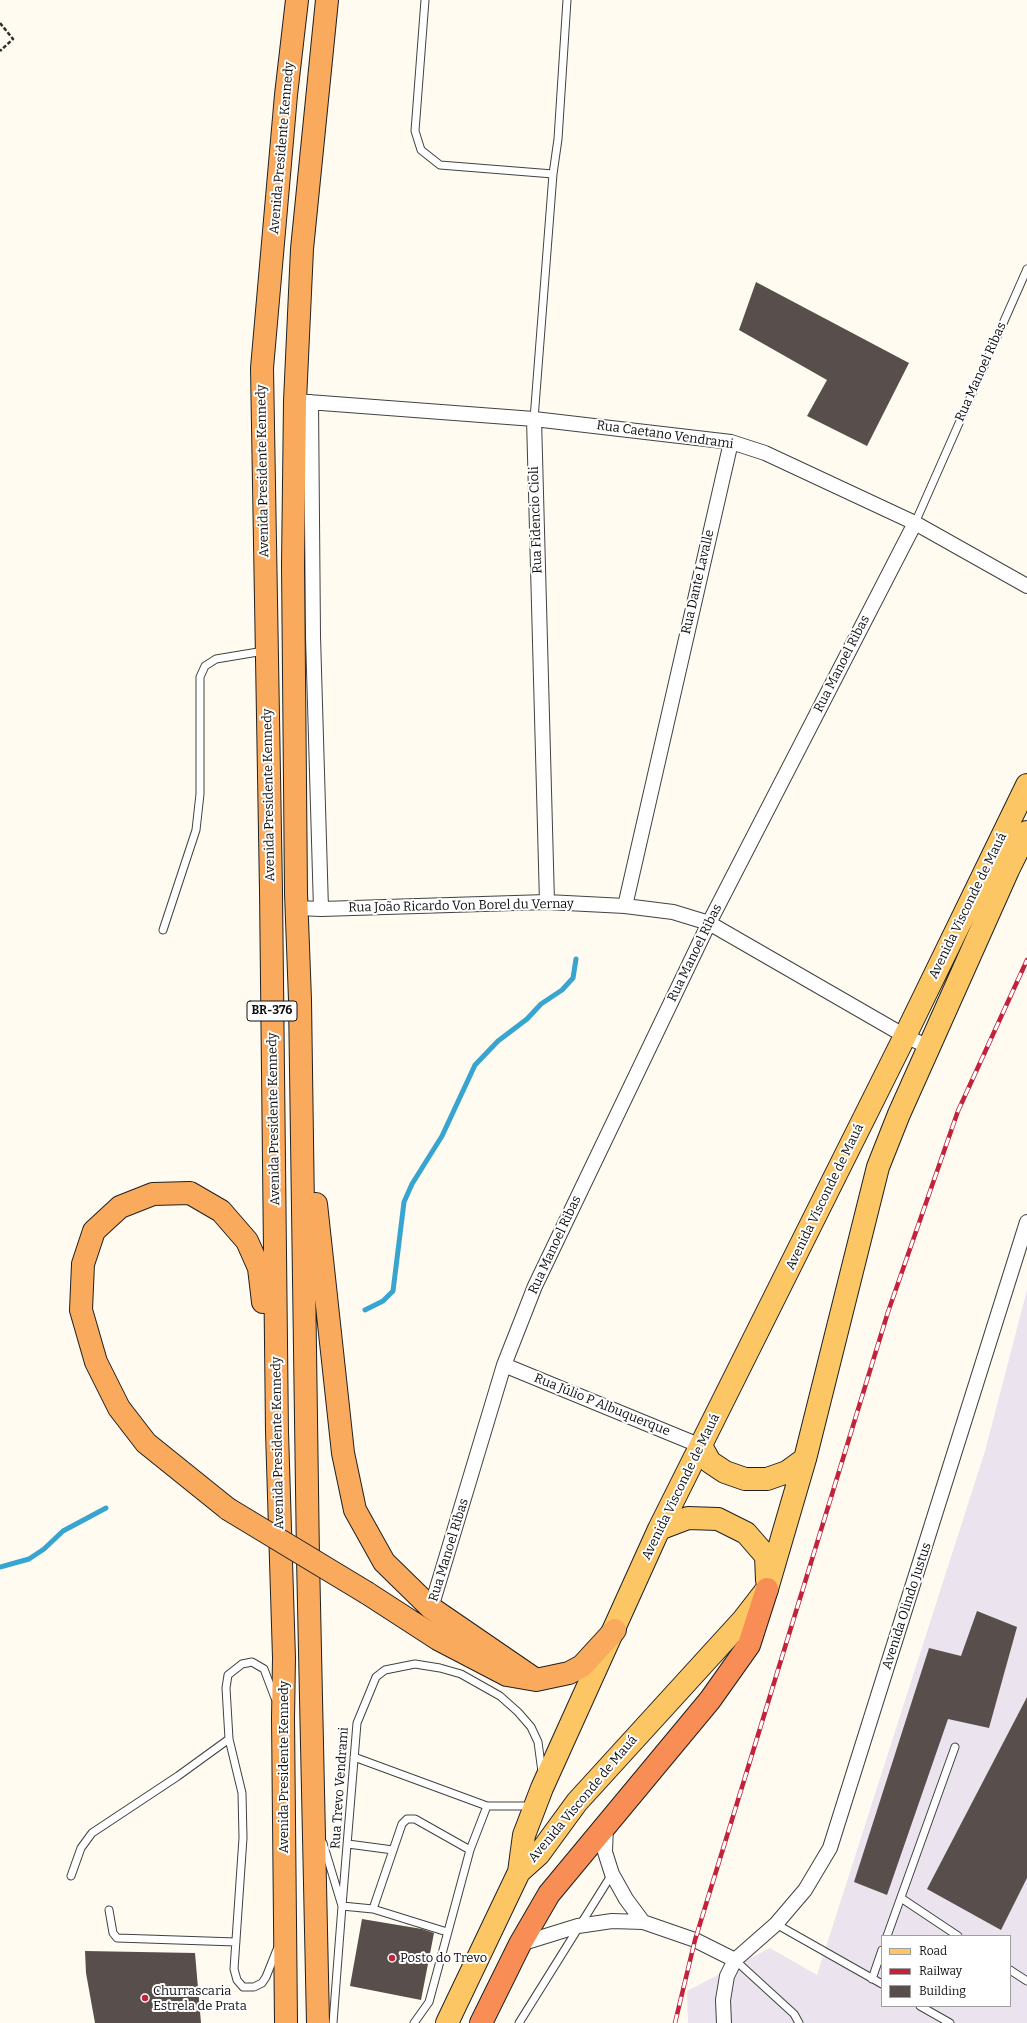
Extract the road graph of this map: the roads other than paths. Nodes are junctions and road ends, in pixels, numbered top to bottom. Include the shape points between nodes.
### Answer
1 (297, 0) edge
2 (327, 0) edge
3 (425, 0) edge
4 (567, 0) edge
5 (553, 174) junction
6 (1027, 269) edge
7 (303, 402) junction
8 (534, 419) junction
9 (731, 442) junction
10 (915, 523) junction
11 (1027, 586) edge
12 (266, 650) junction
13 (1027, 785) edge
14 (1027, 832) edge
15 (547, 902) junction
16 (625, 906) junction
17 (297, 908) junction
18 (321, 909) junction
19 (709, 923) junction
20 (163, 930) dead end
21 (300, 1000) junction
22 (905, 1036) junction
23 (928, 1048) junction
24 (1027, 1222) edge
25 (504, 1365) junction
26 (277, 1432) junction
27 (701, 1446) junction
28 (805, 1459) junction
29 (659, 1529) junction
30 (767, 1589) junction
31 (432, 1608) junction
32 (615, 1630) junction
33 (536, 1680) junction
34 (283, 1718) junction
35 (229, 1738) junction
36 (955, 1747) dead end
37 (354, 1757) junction
38 (539, 1797) junction
39 (487, 1806) junction
40 (314, 1816) junction
41 (606, 1824) junction
42 (348, 1844) junction
43 (392, 1850) junction
44 (470, 1850) junction
45 (519, 1872) junction
46 (612, 1874) junction
47 (71, 1876) dead end
48 (901, 1898) junction
49 (342, 1906) junction
50 (373, 1909) junction
51 (108, 1910) dead end
52 (285, 1913) junction
53 (643, 1922) junction
54 (776, 1924) junction
55 (578, 1926) junction
56 (447, 1932) junction
57 (887, 1935) edge
58 (956, 1935) edge
59 (236, 1942) junction
60 (520, 1944) junction
61 (881, 1953) edge
62 (735, 1960) junction
63 (1011, 1971) edge
64 (872, 1978) junction
65 (1027, 1981) edge
66 (881, 1983) edge
67 (922, 2007) edge
68 (286, 2023) edge
69 (318, 2023) edge
70 (333, 2023) edge
71 (414, 2023) edge
72 (447, 2023) edge
73 (481, 2023) edge
74 (519, 2023) edge
75 (724, 2023) edge
76 (799, 2023) edge
77 (950, 2023) edge

1 - 12 highway, Avenida Presidente Kennedy / BR-376 via 262,368
2 - 7 highway, Avenida Presidente Kennedy / BR-376 via 302,249
3 - 5 lane via 415,131 421,150 440,164
4 - 5 lane, Rua Fidencio Cioli via 558,139
5 - 8 lane, Rua Fidencio Cioli
6 - 10 lane, Rua Manoel Ribas
7 - 8 street, Rua Caetano Vendrami
7 - 17 highway, Avenida Presidente Kennedy / BR-376 via 293,564
7 - 18 street
8 - 9 street, Rua Caetano Vendrami
8 - 15 street, Rua Fidencio Cioli
9 - 10 street, Rua Caetano Vendrami via 765,453
9 - 16 street, Rua Dante Lavalle
10 - 11 street, Rua Caetano Vendrami
10 - 19 street, Rua Manoel Ribas
12 - 20 lane via 216,659 205,666 200,677 200,794 196,830
12 - 26 highway, Avenida Presidente Kennedy / BR-376
13 - 22 main road, Avenida Visconde de Mauá
14 - 23 main road, Avenida Visconde de Mauá
15 - 16 street, Rua João Ricardo Von Borel du Vernay
15 - 18 street, Rua João Ricardo Von Borel du Vernay
16 - 19 street, Rua João Ricardo Von Borel du Vernay via 673,912
17 - 18 street, Rua João Ricardo Von Borel du Vernay
17 - 21 highway, Avenida Presidente Kennedy / BR-376
19 - 22 street, Rua João Ricardo Von Borel du Vernay
19 - 25 street, Rua Manoel Ribas via 535,1286
21 - 31 highway via 309,1145 343,1453 355,1510 384,1562
21 - 40 highway, Avenida Presidente Kennedy / BR-376
22 - 23 street, Rua João Ricardo Von Borel du Vernay
22 - 27 main road, Avenida Visconde de Mauá
23 - 28 main road, Avenida Visconde de Mauá via 878,1167
24 - 54 street, Avenida Olindo Justus via 830,1848 805,1890
25 - 27 street, Rua Júlio P Albuquerque
25 - 31 street, Rua Manoel Ribas
26 - 33 highway, bridge via 259,1268 248,1241 221,1211 190,1193 153,1194 120,1207 94,1231 83,1264 81,1310 96,1362 119,1408 146,1443 228,1509 438,1639 507,1675
26 - 34 highway, Avenida Presidente Kennedy / BR-376 via 284,1658
27 - 28 main road via 710,1462 725,1472 745,1479 774,1477 787,1472
27 - 29 main road, Avenida Visconde de Mauá
28 - 30 main road, Avenida Visconde de Mauá
29 - 30 main road via 688,1518 718,1519 746,1532 766,1556
29 - 32 main road, Avenida Visconde de Mauá
30 - 41 highway via 749,1645 710,1700
30 - 45 main road, Avenida Visconde de Mauá via 743,1620 587,1791 539,1854
31 - 33 highway
32 - 33 highway via 582,1666 569,1673
32 - 38 main road, Avenida Visconde de Mauá
34 - 35 lane via 264,1669 252,1662 242,1664 228,1675 226,1688
34 - 52 highway, Avenida Presidente Kennedy / BR-376
35 - 47 lane via 178,1776 92,1833 81,1848
35 - 59 lane via 242,1793
36 - 48 lane
37 - 38 lane, Rua Trevo Vendrami via 357,1723 376,1677 385,1670 415,1664 440,1668 461,1674 481,1685 500,1696 518,1712 538,1742 541,1761
37 - 39 lane
37 - 42 lane, Rua Trevo Vendrami
38 - 39 lane
38 - 45 main road, Avenida Visconde de Mauá via 524,1835
39 - 44 lane
40 - 49 lane
40 - 69 highway, Avenida Presidente Kennedy / BR-376
41 - 46 street via 605,1852
41 - 60 highway via 549,1894
42 - 43 lane
42 - 49 lane, Rua Trevo Vendrami
43 - 44 lane via 402,1824 407,1819 415,1819
43 - 50 lane
44 - 56 lane
45 - 72 main road
46 - 53 street
46 - 55 lane
48 - 57 lane
48 - 58 lane
49 - 50 lane
49 - 70 lane, Rua Trevo Vendrami
50 - 56 lane
51 - 59 lane via 113,1933 118,1938
52 - 59 lane via 279,1943 262,1983 254,1987 243,1986 237,1980 234,1969
52 - 68 highway, Avenida Presidente Kennedy / BR-376
53 - 55 street via 612,1921
53 - 62 street via 695,1940
54 - 62 street, Avenida Olindo Justus
54 - 64 lane
55 - 60 street
55 - 74 lane
56 - 71 lane via 429,2002
60 - 73 highway
61 - 64 lane
62 - 75 street via 726,1982 723,2000
62 - 76 lane via 794,2014
63 - 65 lane
64 - 66 lane
67 - 77 lane

